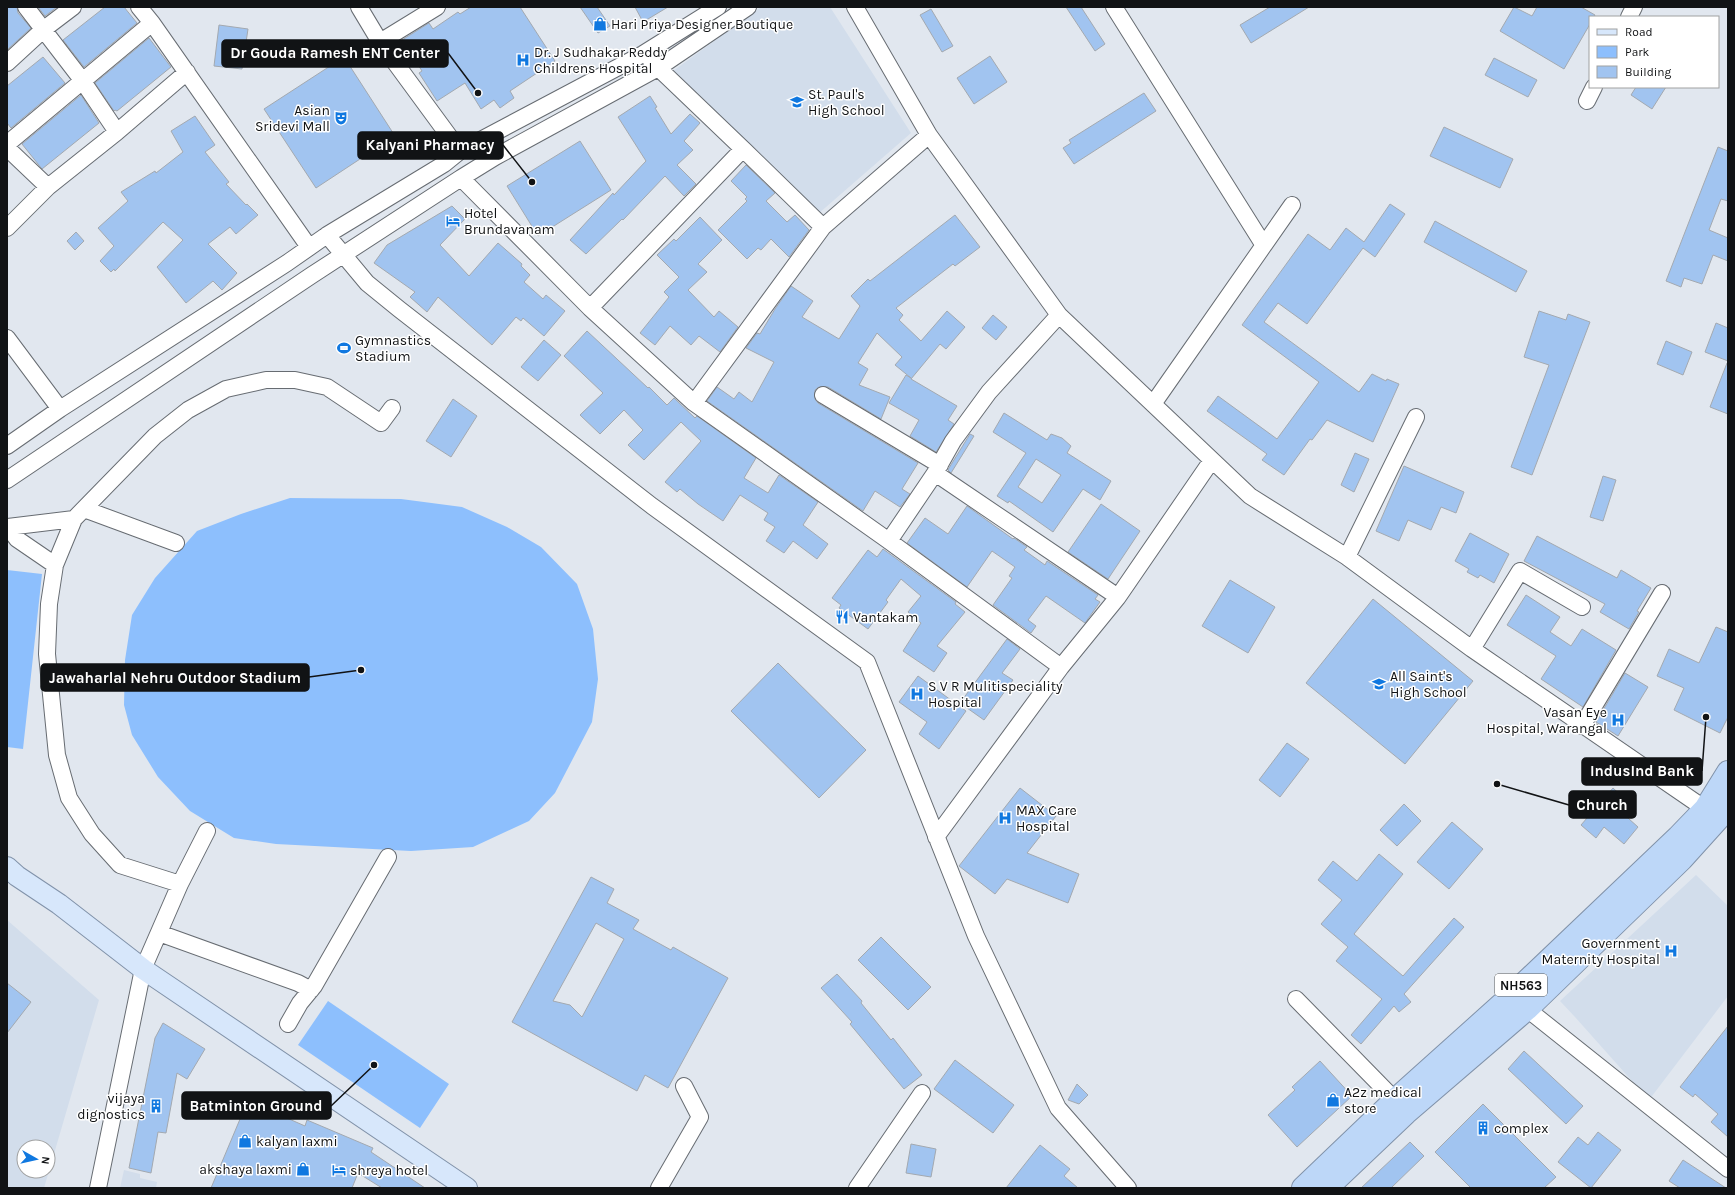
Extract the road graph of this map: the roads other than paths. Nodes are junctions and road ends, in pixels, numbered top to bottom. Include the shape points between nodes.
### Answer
1 (26, 7) edge
2 (73, 7) edge
3 (139, 7) edge
4 (359, 7) edge
5 (437, 7) edge
6 (718, 7) edge
7 (748, 7) edge
8 (854, 7) edge
9 (1114, 7) edge
10 (1634, 7) edge
11 (1630, 16) edge
12 (152, 23) junction
13 (44, 29) junction
14 (380, 42) junction
15 (643, 54) junction
16 (7, 63) edge
17 (658, 68) junction
18 (187, 72) junction
19 (82, 80) junction
20 (117, 132) junction
21 (929, 135) junction
22 (7, 144) edge
23 (7, 148) edge
24 (743, 149) junction
25 (460, 151) junction
26 (461, 178) junction
27 (48, 187) junction
28 (1292, 205) dead end
29 (823, 227) junction
30 (7, 228) edge
31 (327, 235) junction
32 (1263, 244) junction
33 (309, 247) junction
34 (343, 256) junction
35 (590, 308) junction
36 (1059, 315) junction
37 (7, 338) edge
38 (823, 395) dead end
39 (694, 403) junction
40 (1153, 404) junction
41 (392, 408) dead end
42 (60, 409) junction
43 (1416, 417) dead end
44 (7, 446) edge
45 (1212, 460) junction
46 (938, 469) junction
47 (7, 480) edge
48 (79, 514) junction
49 (7, 527) edge
50 (889, 541) junction
51 (176, 543) dead end
52 (1347, 558) junction
53 (55, 565) junction
54 (1662, 592) dead end
55 (1118, 597) junction
56 (1582, 607) dead end
57 (1472, 650) junction
58 (1061, 667) junction
59 (1582, 726) junction
60 (1728, 772) edge
61 (1720, 814) edge
62 (207, 831) dead end
63 (936, 837) junction
64 (388, 857) dead end
65 (10, 872) edge
66 (180, 884) junction
67 (159, 933) junction
68 (143, 969) junction
69 (310, 990) junction
70 (1296, 999) dead end
71 (1527, 1009) junction
72 (288, 1024) dead end
73 (684, 1086) dead end
74 (922, 1093) dead end
75 (1395, 1100) junction
76 (1728, 1168) edge
77 (98, 1188) edge
78 (467, 1188) edge
79 (659, 1188) edge
80 (857, 1188) edge
81 (1128, 1188) edge
82 (1303, 1188) edge
83 (1327, 1188) edge

1 - 13 street
2 - 13 street
3 - 12 street
4 - 14 street
5 - 14 street
6 - 15 street
7 - 17 street
8 - 21 street
9 - 32 street
10 - 11 street
12 - 18 street
12 - 19 street
13 - 16 street
13 - 19 street
14 - 25 street
15 - 17 street
15 - 25 street
17 - 24 street
17 - 26 street
18 - 20 street
18 - 33 street
19 - 20 street
19 - 22 street
20 - 27 street
21 - 29 street
21 - 36 street
23 - 27 street
24 - 29 street
24 - 35 street
25 - 31 street via 444,164
26 - 34 street
26 - 35 street
27 - 30 street
28 - 32 street
29 - 39 street
31 - 33 street
31 - 34 street
32 - 40 street
33 - 42 street
34 - 47 street
34 - 63 street via 367,283 652,506 866,662
35 - 39 street
36 - 40 street
36 - 46 street via 989,392 953,440
37 - 42 street
38 - 46 street
39 - 50 street
40 - 45 street
41 - 48 street via 380,423 327,387 295,380 266,380 226,389 188,410 154,436
42 - 44 street
43 - 52 street
45 - 52 street via 1250,496
45 - 55 street
46 - 50 street
46 - 55 street
48 - 49 street
48 - 51 street
48 - 53 street
49 - 53 street via 17,539
50 - 58 street
52 - 57 street
53 - 66 street via 49,604 47,654 57,755 69,798 92,834 120,865
54 - 59 street
55 - 58 street
56 - 57 street via 1520,571
57 - 59 street
58 - 63 street
59 - 61 street
60 - 61 highway, NH563
61 - 71 highway, NH563 via 1682,859
61 - 75 highway, NH563 via 1678,838
62 - 66 street
63 - 81 street via 976,936 1058,1108
64 - 69 street
65 - 68 main road via 59,904
66 - 67 street
67 - 68 street
67 - 69 street
68 - 77 street
68 - 78 main road
69 - 72 street
70 - 75 street
71 - 76 street
71 - 83 highway, NH563 via 1406,1113
73 - 79 street via 700,1117
74 - 80 street
75 - 82 highway, NH563

